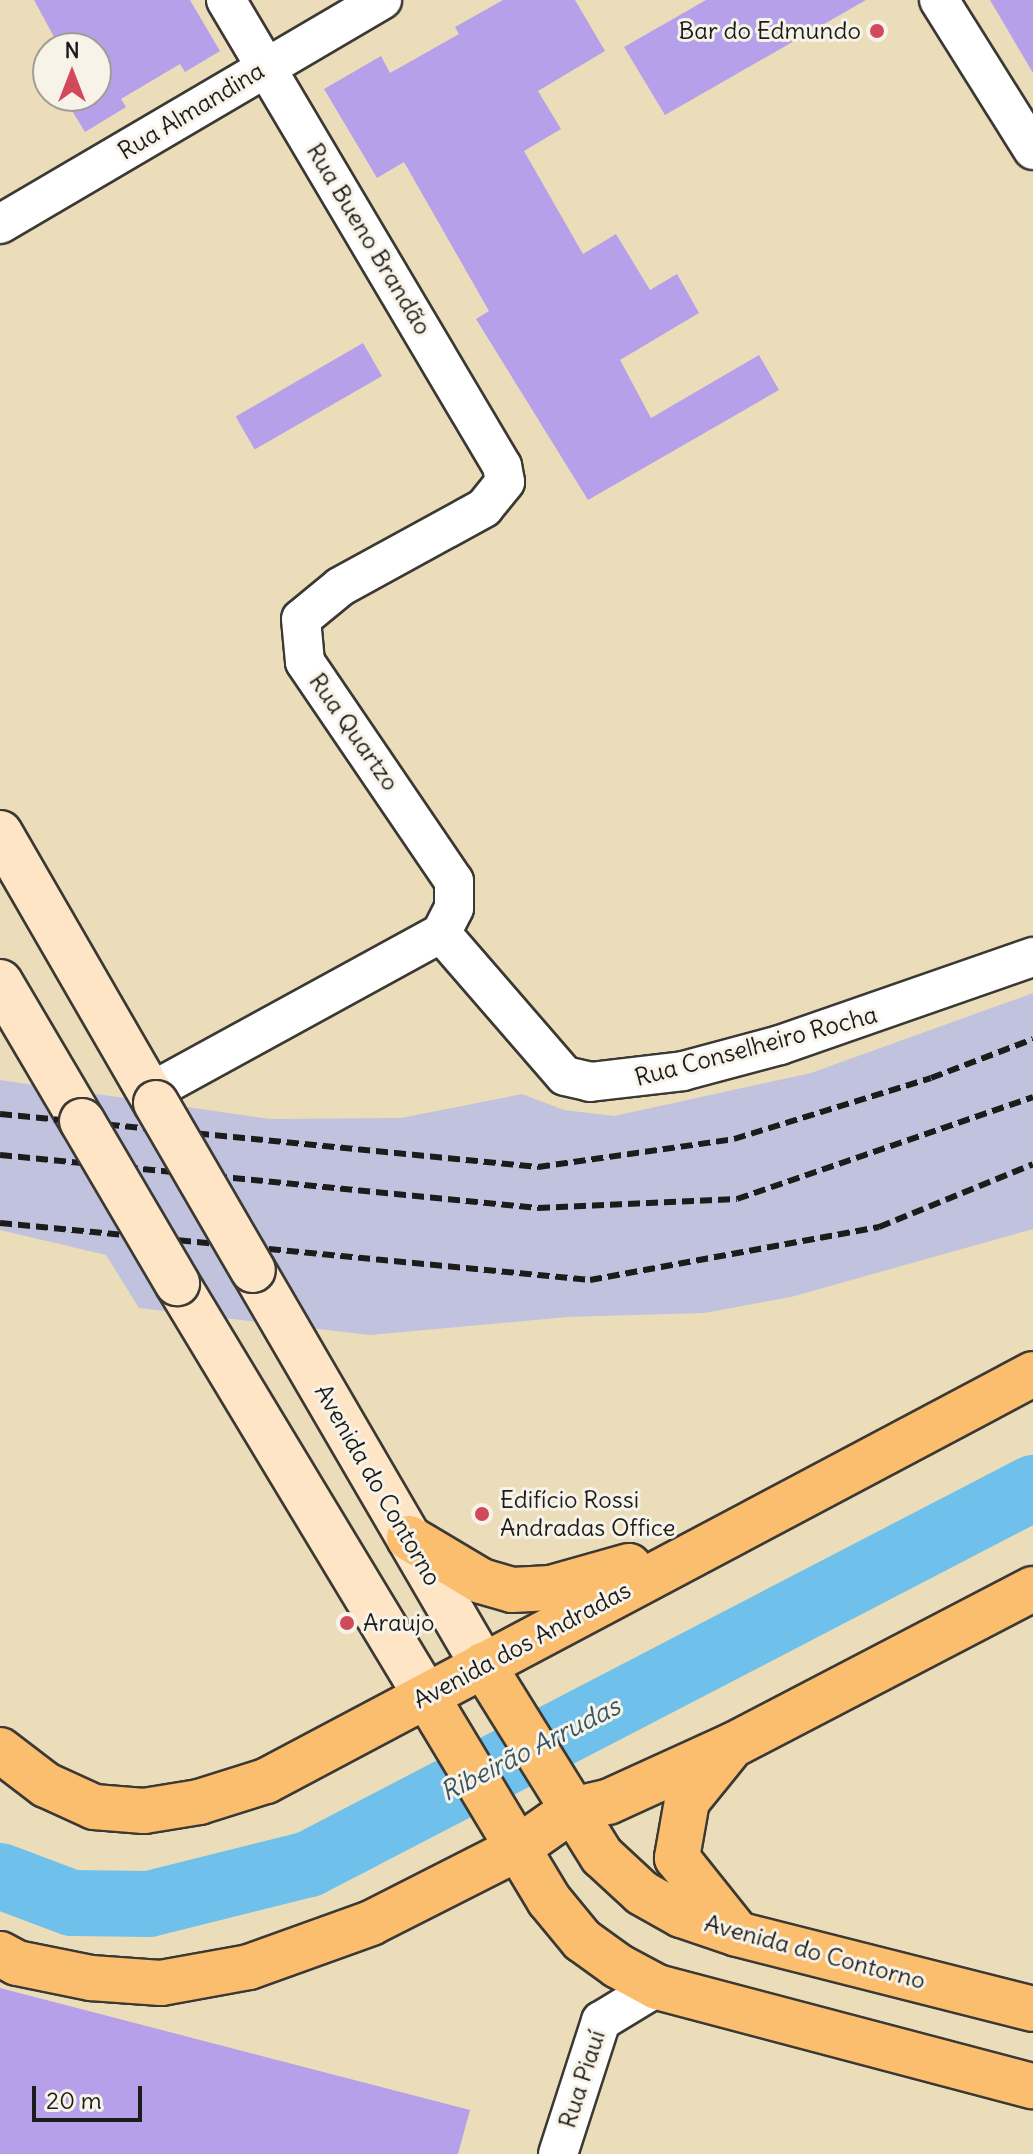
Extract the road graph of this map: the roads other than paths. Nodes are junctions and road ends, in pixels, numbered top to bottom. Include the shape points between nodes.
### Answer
1 (226, 0) edge
2 (382, 0) edge
3 (939, 0) edge
4 (266, 67) junction
5 (1033, 150) edge
6 (0, 224) edge
7 (505, 482) joint
8 (0, 833) edge
9 (441, 933) junction
10 (1033, 957) edge
11 (0, 982) edge
12 (153, 1098) junction
13 (1033, 1374) edge
14 (409, 1538) junction
15 (682, 1558) junction
16 (1033, 1589) edge
17 (493, 1680) junction
18 (437, 1712) junction
19 (733, 1745) junction
20 (0, 1750) edge
21 (568, 1802) junction
22 (511, 1842) junction
23 (737, 1934) junction
24 (0, 1954) edge
25 (657, 1987) junction
26 (1033, 2009) edge
27 (1033, 2086) edge
28 (558, 2154) edge

1 - 4 street, Rua Bueno Brandão
2 - 4 street, Rua Almandina
3 - 5 street
4 - 6 street, Rua Almandina
4 - 7 street, Rua Bueno Brandão via 495,451
7 - 9 street, Rua Quartzo via 484,508 340,587 301,619 305,662 454,881 454,908
8 - 12 main road, Avenida do Contorno
9 - 10 street, Rua Conselheiro Rocha via 565,1076 590,1082 683,1071 780,1045
9 - 12 street
11 - 18 main road, bridge
12 - 14 main road, Avenida do Contorno, bridge
13 - 15 main road, Avenida dos Andradas
14 - 15 main road via 481,1581 512,1590 551,1588
14 - 17 main road, Avenida do Contorno
15 - 17 main road, Avenida dos Andradas
16 - 19 main road
17 - 18 main road, Avenida dos Andradas
17 - 21 main road, Avenida do Contorno
18 - 20 main road, Avenida dos Andradas via 266,1781 199,1802 144,1811 94,1807 46,1785
18 - 22 main road
19 - 21 main road via 608,1802
19 - 23 main road via 687,1801 677,1858
21 - 22 main road
21 - 23 main road, Avenida do Contorno via 606,1861 642,1893 681,1915
22 - 24 main road via 371,1923 249,1967 161,1983 91,1978 17,1963
22 - 25 main road via 582,1940
23 - 26 main road, Avenida do Contorno
25 - 27 main road
25 - 28 street, Rua Piauí via 601,2021

